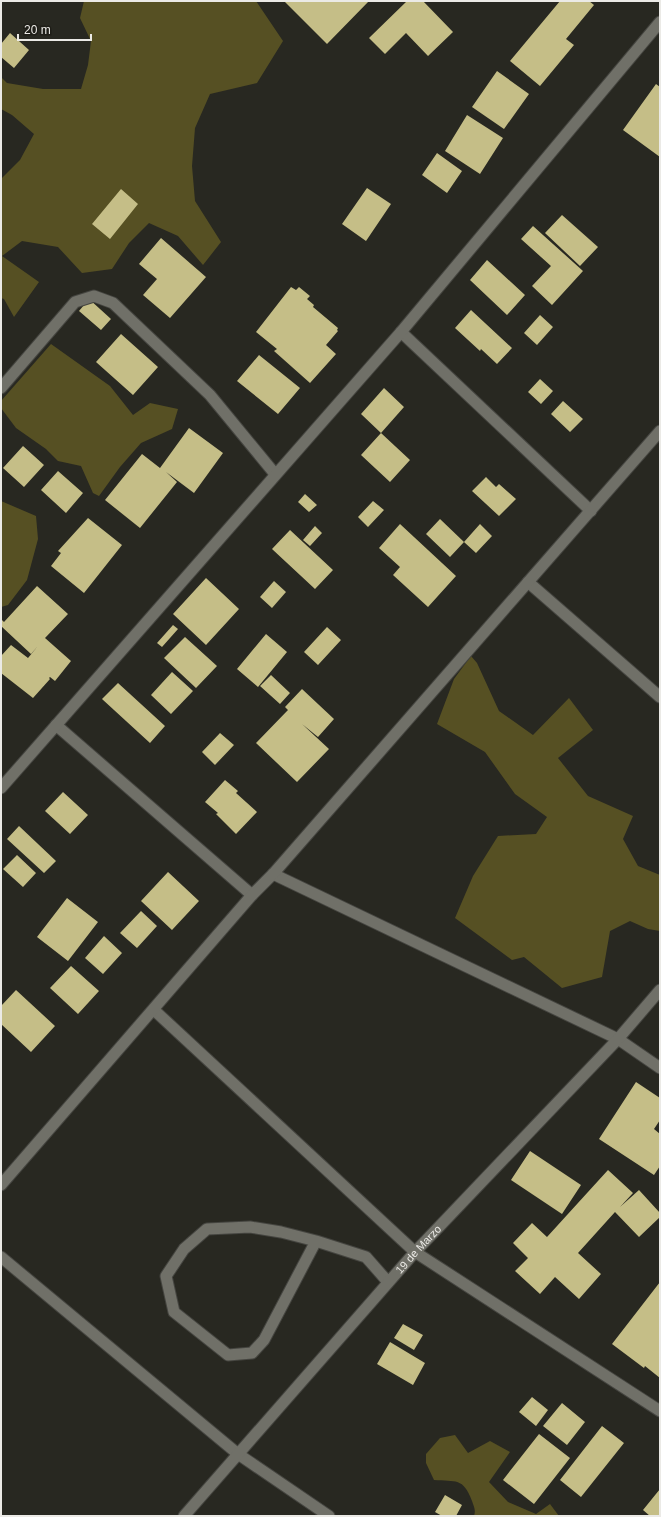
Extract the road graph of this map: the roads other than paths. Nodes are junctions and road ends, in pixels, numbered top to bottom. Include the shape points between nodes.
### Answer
1 (660, 22) edge
2 (401, 332) junction
3 (1, 388) edge
4 (660, 431) edge
5 (275, 474) junction
6 (591, 511) junction
7 (528, 582) junction
8 (660, 697) edge
9 (56, 725) junction
10 (1, 788) edge
11 (273, 874) junction
12 (252, 895) junction
13 (660, 990) edge
14 (154, 1010) junction
15 (618, 1039) junction
16 (660, 1068) edge
17 (1, 1184) edge
18 (316, 1241) junction
19 (415, 1252) junction
20 (1, 1257) edge
21 (388, 1282) junction
22 (660, 1412) edge
23 (238, 1454) junction
24 (184, 1516) edge
25 (329, 1516) edge

1 - 2 street
2 - 5 street
2 - 6 street
3 - 5 street via 75,302 94,296 113,303 210,395
4 - 6 street
5 - 9 street
6 - 7 street
7 - 8 street
7 - 11 street
9 - 10 street
9 - 12 street
11 - 12 street
11 - 15 street
12 - 14 street
13 - 15 street, 19 de Marzo
14 - 17 street
14 - 19 street
15 - 16 street
15 - 19 street, 19 de Marzo
18 - 18 street via 250,1227 207,1229 184,1249 166,1276 174,1312 228,1355 252,1353 264,1340
18 - 21 street via 366,1257
19 - 21 street, 19 de Marzo
19 - 22 street
20 - 23 street
21 - 23 street, 19 de Marzo
23 - 24 street, 19 de Marzo
23 - 25 street

